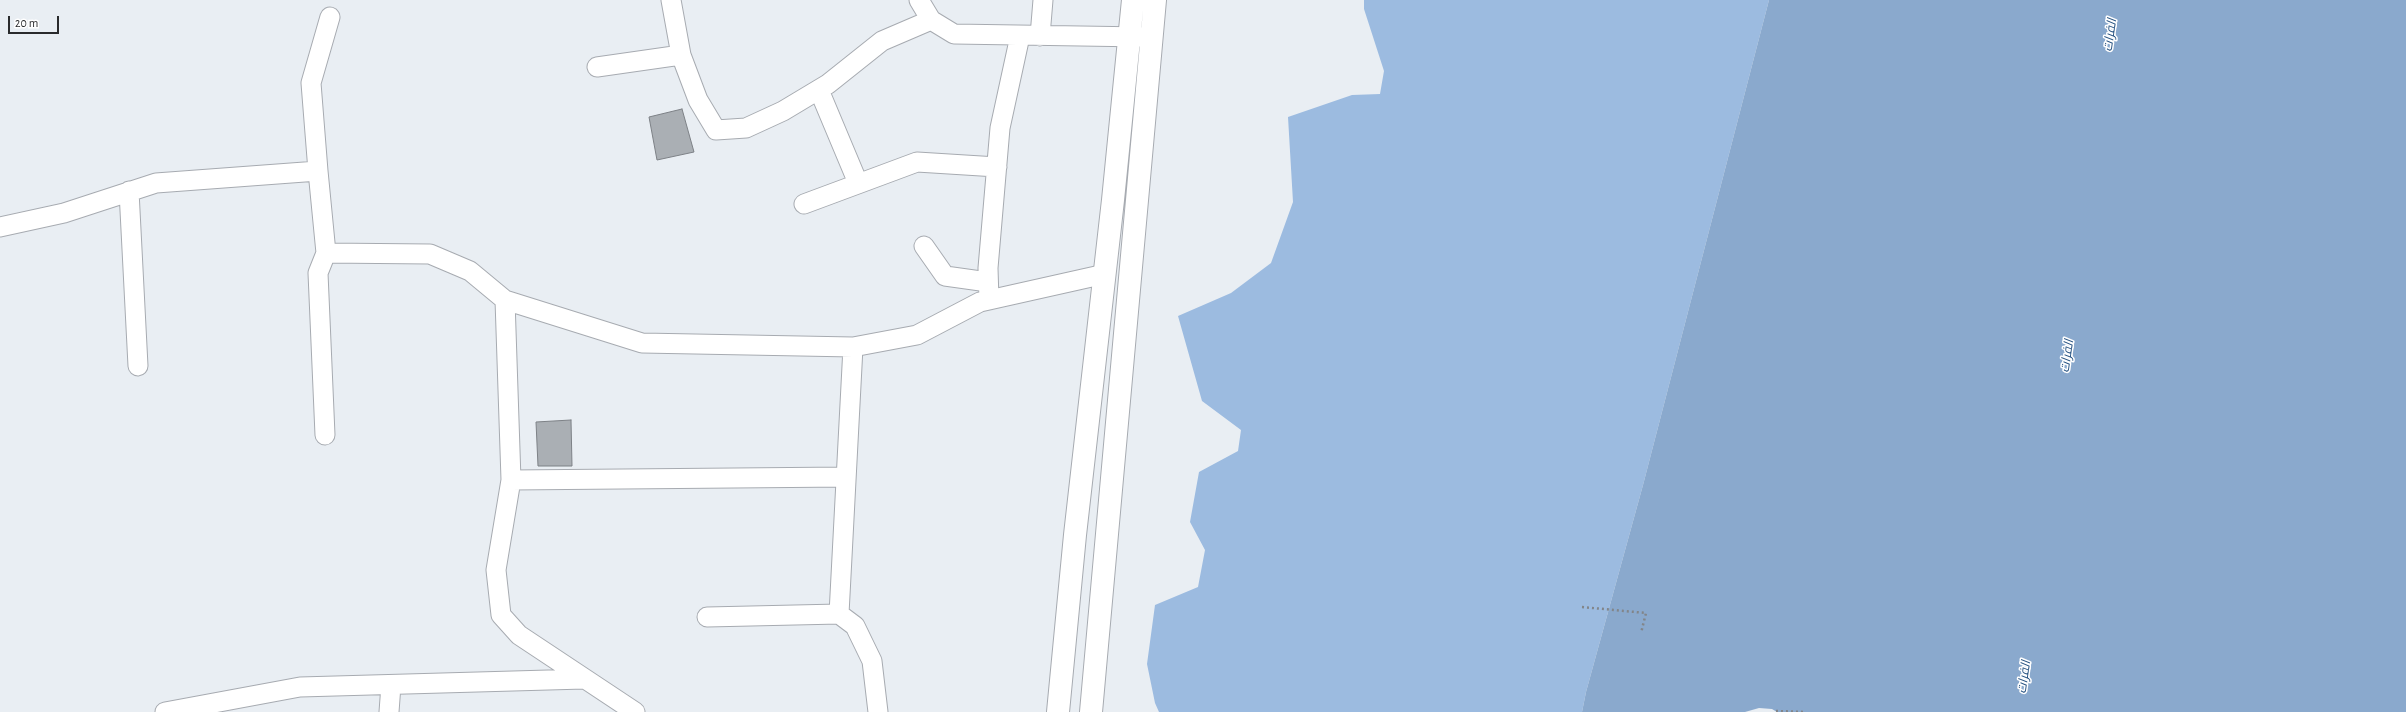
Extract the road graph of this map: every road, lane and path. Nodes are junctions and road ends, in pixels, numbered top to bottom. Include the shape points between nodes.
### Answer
1 (671, 0) edge
2 (919, 0) edge
3 (1043, 0) edge
4 (1133, 0) edge
5 (1155, 0) edge
6 (330, 17) dead end
7 (930, 20) junction
8 (1020, 36) junction
9 (1040, 36) junction
10 (1129, 37) junction
11 (1151, 37) junction
12 (681, 55) junction
13 (597, 67) dead end
14 (819, 90) junction
15 (997, 167) junction
16 (318, 171) junction
17 (858, 183) junction
18 (129, 191) junction
19 (804, 204) dead end
20 (0, 227) edge
21 (924, 246) dead end
22 (326, 253) junction
23 (1105, 274) junction
24 (989, 291) junction
25 (505, 300) junction
26 (853, 347) junction
27 (138, 366) dead end
28 (325, 435) dead end
29 (846, 477) junction
30 (512, 480) junction
31 (1582, 607) dead end
32 (839, 614) junction
33 (707, 617) dead end
34 (1641, 633) dead end
35 (584, 679) junction
36 (391, 685) junction
37 (1776, 711) dead end
38 (165, 712) edge
39 (389, 712) edge
40 (635, 712) edge
41 (878, 712) edge
42 (1058, 712) edge
43 (1091, 712) edge
44 (1805, 712) edge

1 - 12 street
2 - 7 street
3 - 9 street
4 - 10 street
5 - 11 street
6 - 16 street via 311,83
7 - 8 street via 954,34
7 - 14 street via 882,41
8 - 9 street
8 - 15 street via 1000,128
9 - 10 street
10 - 11 street
10 - 23 street
11 - 43 street
12 - 13 street
12 - 14 street via 698,100 716,130 746,128 783,111
14 - 17 street
15 - 17 street via 916,162
15 - 24 street
16 - 18 street via 156,183
16 - 22 street
17 - 19 street
18 - 20 street via 64,212
18 - 27 street
21 - 24 street via 945,276
22 - 25 street via 430,254 470,272
22 - 28 street via 318,273
23 - 24 street
23 - 42 street
24 - 26 street via 980,302 917,335
25 - 26 street via 642,343
25 - 30 street
26 - 29 street
29 - 30 street
29 - 32 street
30 - 35 street via 496,570 501,615 518,635
31 - 34 path via 1646,613
32 - 33 street
32 - 41 street via 855,626 872,661
35 - 36 street
35 - 40 street
36 - 38 street via 300,687
36 - 39 street
37 - 44 path

